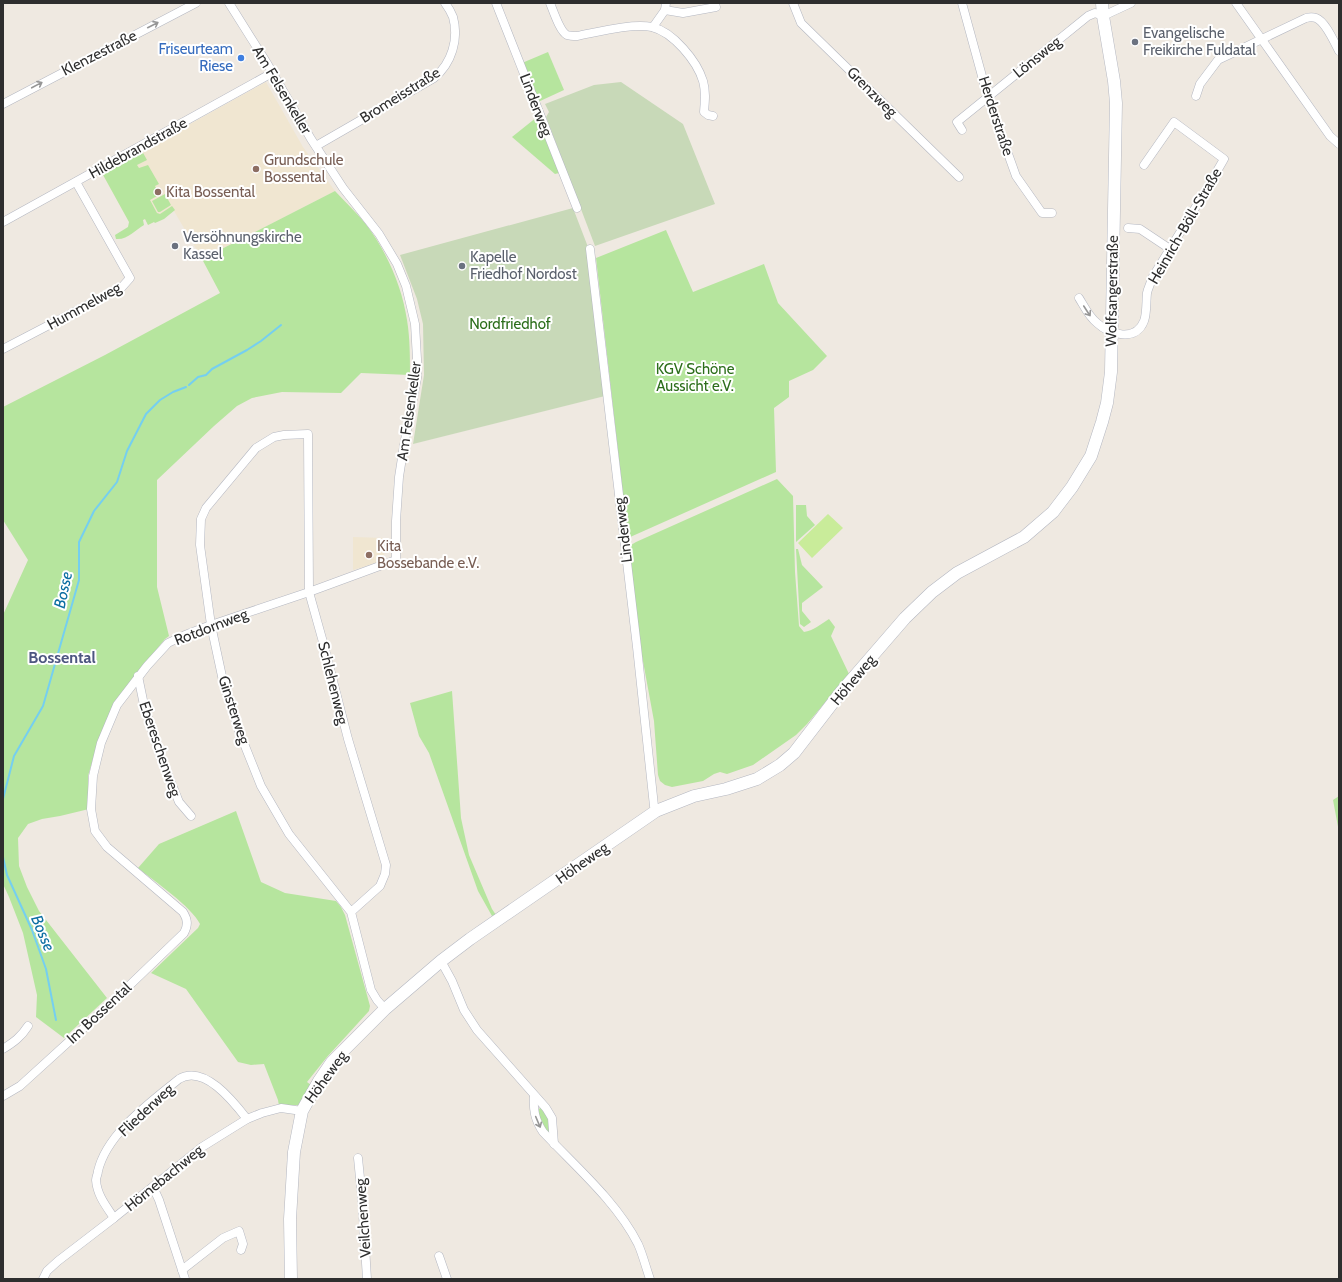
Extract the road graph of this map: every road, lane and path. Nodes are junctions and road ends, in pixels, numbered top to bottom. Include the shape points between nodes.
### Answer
1 (196, 3) edge
2 (229, 3) edge
3 (445, 3) edge
4 (496, 3) edge
5 (550, 3) edge
6 (793, 3) edge
7 (962, 3) edge
8 (1102, 3) edge
9 (1131, 3) edge
10 (1236, 3) edge
11 (666, 6) edge
12 (716, 7) dead end
13 (1102, 16) junction
14 (653, 27) junction
15 (1261, 39) junction
16 (1339, 51) edge
17 (272, 73) junction
18 (1196, 96) dead end
19 (988, 98) junction
20 (3, 104) edge
21 (713, 116) dead end
22 (962, 130) dead end
23 (1339, 144) edge
24 (316, 146) junction
25 (1144, 165) dead end
26 (959, 177) dead end
27 (76, 182) junction
28 (577, 208) dead end
29 (1052, 213) dead end
30 (3, 222) edge
31 (1128, 228) dead end
32 (590, 249) dead end
33 (1170, 249) junction
34 (1079, 298) dead end
35 (1111, 332) junction
36 (3, 349) edge
37 (308, 434) joint
38 (1012, 545) joint
39 (396, 560) joint
40 (309, 592) junction
41 (211, 625) junction
42 (138, 676) junction
43 (656, 811) junction
44 (191, 816) dead end
45 (351, 912) junction
46 (188, 923) joint
47 (441, 961) junction
48 (385, 1009) junction
49 (28, 1026) dead end
50 (3, 1049) edge
51 (3, 1096) edge
52 (534, 1096) junction
53 (302, 1111) junction
54 (247, 1119) junction
55 (554, 1144) junction
56 (358, 1158) dead end
57 (153, 1187) junction
58 (114, 1218) junction
59 (241, 1250) dead end
60 (439, 1256) dead end
61 (182, 1270) junction
62 (43, 1279) edge
63 (185, 1279) edge
64 (291, 1279) edge
65 (367, 1279) edge
66 (447, 1279) edge
67 (650, 1279) edge

20 -> 1 street, Klenzestraße
2 - 17 street, Am Felsenkeller
3 - 24 street, Bromeisstraße via 453,16 456,36 450,59 442,72
4 - 28 street, Linderweg
5 - 14 street via 567,35 577,36 634,26
6 - 26 street, Grenzweg via 801,23
7 - 19 street, Herderstraße
8 - 13 street, Wolfsangerstraße
9 - 13 street, Lönsweg
10 - 15 street
11 - 12 street via 683,13
11 - 14 street
13 - 19 street, Lönsweg via 1095,13 1088,16
13 - 35 street, Wolfsangerstraße via 1116,104
14 - 21 street via 668,34 694,62 703,80 704,112 708,116
15 - 16 street via 1306,18 1314,17 1325,26
15 - 18 street via 1218,60 1200,84
15 - 23 street via 1330,136
17 - 24 street, Am Felsenkeller
17 - 27 street, Hildebrandstraße
19 - 22 street, Lönsweg via 957,122
19 - 29 street, Herderstraße via 1016,176 1042,212
24 - 39 street, Am Felsenkeller via 394,258 406,286 415,324 417,378 399,477
25 - 33 street, Heinrich-Böll-Straße via 1174,122 1224,159
27 - 30 street, Hildebrandstraße
27 - 36 street, Hummelweg via 130,278 122,287
31 - 33 street via 1140,229
32 - 43 street, Linderweg
33 - 35 street, Heinrich-Böll-Straße via 1152,278 1144,320 1140,328 1127,335
34 -> 35 street via 1097,324
35 - 38 street, Wolfsangerstraße via 1111,372 1107,403 1091,456 1053,512
37 - 40 street, Schlehenweg
37 - 41 street, Ginsterweg via 274,437 256,448 206,508 201,519 200,544
38 - 43 street, Höheweg via 957,573 932,592 905,618 841,692 794,753 780,765 756,779 694,796
39 - 40 street, Rotdornweg
40 - 41 street, Rotdornweg
40 - 45 street, Schlehenweg via 348,739 386,865 380,886
41 - 42 street, Rotdornweg via 168,643
41 - 45 street, Ginsterweg via 223,681 261,786 289,834
42 - 44 street, Ebereschenweg via 160,755 179,802
42 - 46 street, Rotdornweg via 117,704 101,743 93,776 91,809 95,831 107,847 183,912
43 - 47 street, Höheweg
45 - 48 street, Ginsterweg via 371,990
46 - 51 street, Im Bossental via 184,933 108,1006 20,1086
47 - 48 street, Höheweg
47 - 52 street via 464,1010 477,1030
48 - 53 street, Höheweg via 332,1062
49 - 50 street via 16,1041
52 -> 55 street via 533,1109 538,1124
52 - 55 street via 552,1118
53 - 54 street, Hörnebachweg via 281,1108
53 - 64 street, Höheweg via 295,1145 290,1219
54 - 57 street, Hörnebachweg via 202,1147
54 - 58 street, Fliederweg via 212,1083 190,1075 179,1079 134,1117 101,1160 96,1179 101,1199
55 - 67 street via 617,1212 638,1244
56 - 65 street, Veilchenweg
57 - 58 street, Hörnebachweg
57 - 61 street
58 - 62 street, Hörnebachweg via 58,1261 47,1271
59 - 61 street via 243,1244 239,1231 223,1238
60 - 66 street
61 - 63 street

